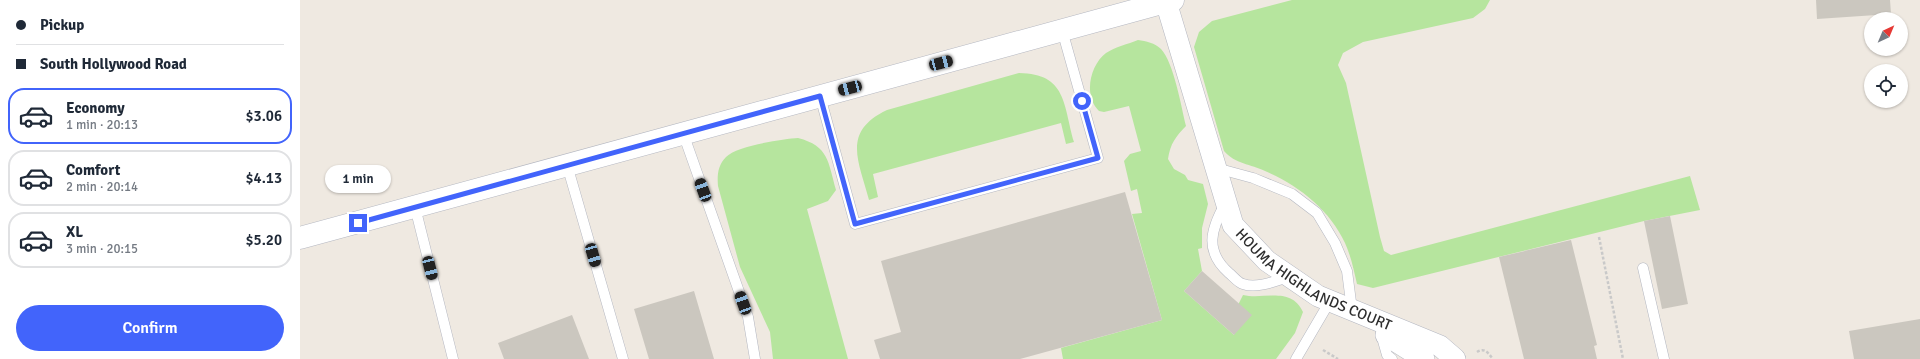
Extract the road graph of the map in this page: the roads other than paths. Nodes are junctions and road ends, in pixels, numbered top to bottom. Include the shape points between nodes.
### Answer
1 (1169, 1) edge
2 (1062, 30) junction
3 (820, 96) junction
4 (683, 133) junction
5 (567, 165) junction
6 (1216, 168) junction
7 (1226, 203) junction
8 (415, 207) junction
9 (300, 238) edge
10 (1642, 268) dead end
11 (1290, 277) junction
12 (1330, 301) junction
13 (1352, 310) junction
14 (1380, 332) junction
15 (1464, 357) edge
16 (453, 359) edge
17 (623, 359) edge
18 (755, 359) edge
19 (1296, 359) edge
20 (1392, 359) edge
21 (1424, 359) edge
22 (1664, 359) edge

1 - 2 street
1 - 6 street, HOUMA HIGHLANDS COURT
2 - 3 street
2 - 3 lane via 1098,158 855,224
3 - 4 street
4 - 5 street
4 - 18 lane via 748,317
5 - 8 street
5 - 17 lane
6 - 7 street, HOUMA HIGHLANDS COURT
6 - 13 lane via 1253,178 1292,194 1317,213 1335,243 1346,271
7 - 11 street, HOUMA HIGHLANDS COURT via 1233,225 1267,261
7 - 11 lane via 1214,225 1212,249 1222,267 1242,284 1258,285
8 - 9 street
8 - 16 lane
10 - 22 lane
11 - 12 street, HOUMA HIGHLANDS COURT
12 - 13 street, HOUMA HIGHLANDS COURT
12 - 19 lane
13 - 14 street
13 - 15 street, HOUMA HIGHLANDS COURT
14 - 20 lane via 1387,355
14 - 21 street

